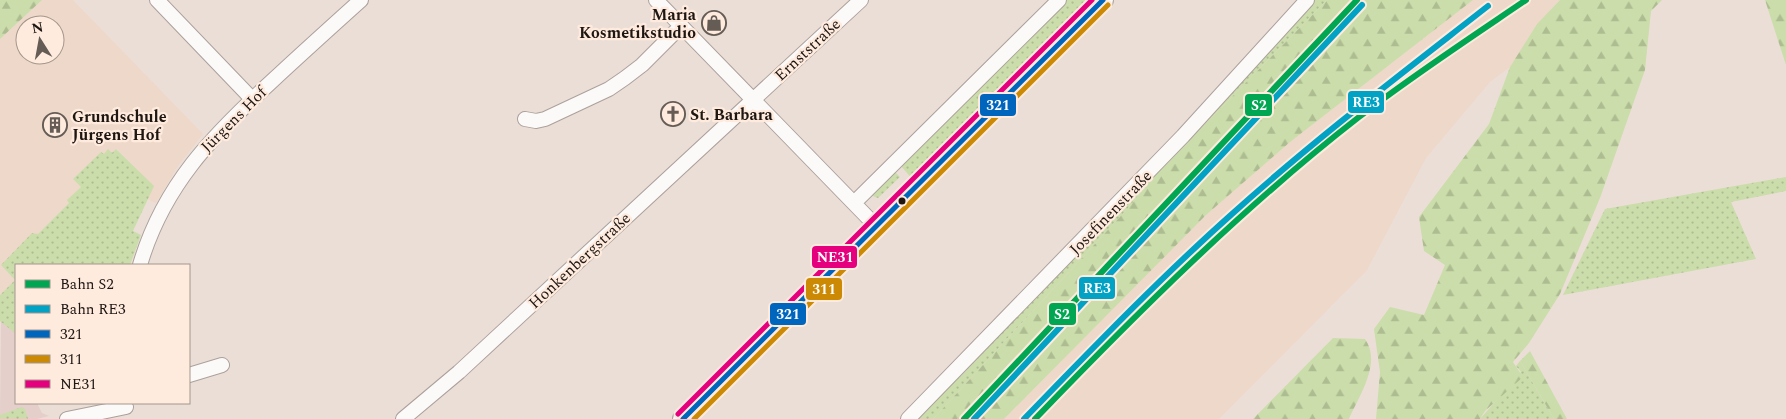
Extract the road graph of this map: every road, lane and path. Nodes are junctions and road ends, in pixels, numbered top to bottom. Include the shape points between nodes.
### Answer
1 (157, 0) edge
2 (362, 0) edge
3 (656, 0) edge
4 (861, 0) edge
5 (1059, 0) edge
6 (1103, 0) edge
7 (1307, 0) edge
8 (682, 26) junction
9 (252, 99) junction
10 (753, 99) junction
11 (525, 119) dead end
12 (854, 203) junction
13 (875, 225) junction
14 (140, 264) edge
15 (222, 365) dead end
16 (190, 375) edge
17 (127, 410) edge
18 (67, 419) edge
19 (403, 419) edge
20 (683, 419) edge
21 (908, 419) edge

1 - 9 street
2 - 9 street, Jürgens Hof
3 - 8 street
4 - 10 street, Ernststraße
5 - 12 street
6 - 13 street
7 - 21 street, Josefinenstraße via 1176,144
8 - 10 street
8 - 11 street via 642,65 609,89 545,119
9 - 14 street, Jürgens Hof via 212,138 179,180
10 - 12 street
10 - 19 street, Honkenbergstraße via 459,372
12 - 13 street
13 - 20 street
15 - 16 street
17 - 18 street

